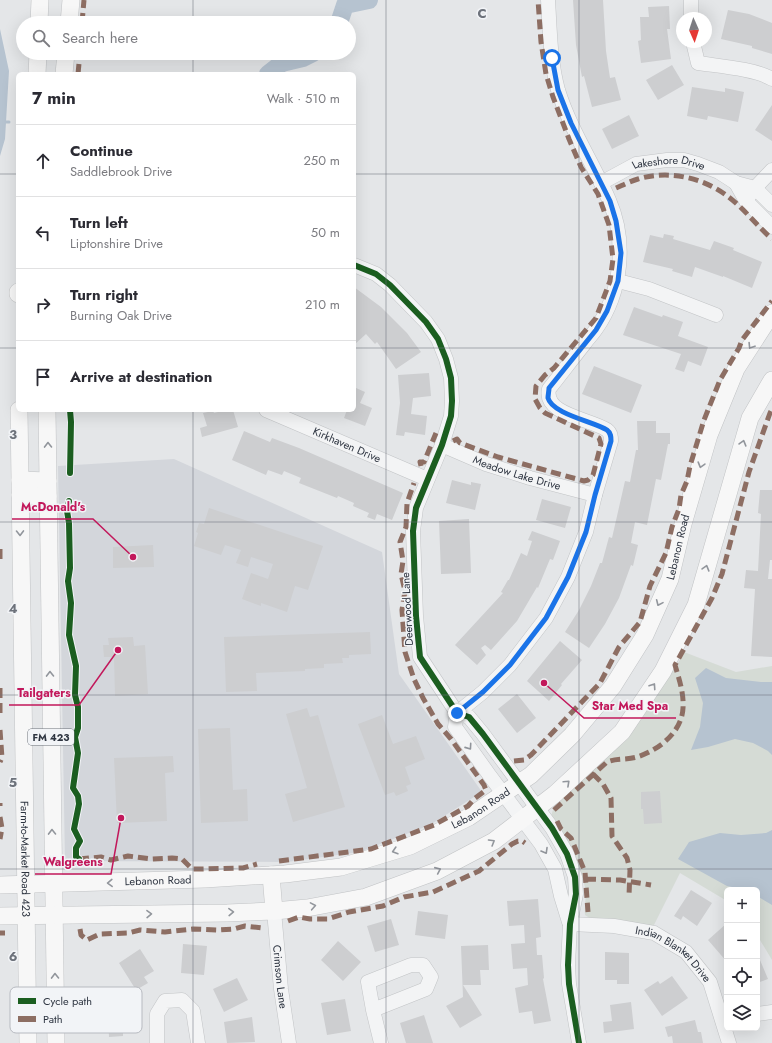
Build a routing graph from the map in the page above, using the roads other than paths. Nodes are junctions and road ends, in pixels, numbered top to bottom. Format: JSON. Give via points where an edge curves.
{"nodes":[{"id":1,"x":40,"y":0,"type":"edge"},
{"id":2,"x":71,"y":0,"type":"edge"},
{"id":3,"x":548,"y":0,"type":"edge"},
{"id":4,"x":691,"y":0,"type":"edge"},
{"id":5,"x":691,"y":12,"type":"edge"},
{"id":6,"x":39,"y":16,"type":"edge"},
{"id":7,"x":70,"y":16,"type":"edge"},
{"id":8,"x":694,"y":48,"type":"edge"},
{"id":9,"x":38,"y":60,"type":"edge"},
{"id":10,"x":65,"y":60,"type":"edge"},
{"id":11,"x":37,"y":72,"type":"edge"},
{"id":12,"x":64,"y":72,"type":"edge"},
{"id":13,"x":772,"y":79,"type":"edge"},
{"id":14,"x":772,"y":170,"type":"edge"},
{"id":15,"x":601,"y":183,"type":"junction"},
{"id":16,"x":736,"y":183,"type":"junction"},
{"id":17,"x":755,"y":188,"type":"junction"},
{"id":18,"x":746,"y":201,"type":"junction"},
{"id":19,"x":772,"y":205,"type":"edge"},
{"id":20,"x":772,"y":227,"type":"edge"},
{"id":21,"x":356,"y":265,"type":"edge"},
{"id":22,"x":618,"y":281,"type":"junction"},
{"id":23,"x":772,"y":313,"type":"edge"},
{"id":24,"x":716,"y":315,"type":"dead end"},
{"id":25,"x":772,"y":380,"type":"edge"},
{"id":26,"x":19,"y":412,"type":"edge"},
{"id":27,"x":47,"y":412,"type":"edge"},
{"id":28,"x":271,"y":412,"type":"edge"},
{"id":29,"x":442,"y":445,"type":"junction"},
{"id":30,"x":427,"y":479,"type":"junction"},
{"id":31,"x":20,"y":488,"type":"junction"},
{"id":32,"x":48,"y":488,"type":"junction"},
{"id":33,"x":595,"y":495,"type":"junction"},
{"id":34,"x":457,"y":713,"type":"junction"},
{"id":35,"x":519,"y":783,"type":"junction"},
{"id":36,"x":503,"y":794,"type":"junction"},
{"id":37,"x":537,"y":808,"type":"junction"},
{"id":38,"x":522,"y":819,"type":"junction"},
{"id":39,"x":271,"y":874,"type":"junction"},
{"id":40,"x":0,"y":885,"type":"edge"},
{"id":41,"x":25,"y":885,"type":"junction"},
{"id":42,"x":53,"y":885,"type":"junction"},
{"id":43,"x":274,"y":911,"type":"junction"},
{"id":44,"x":0,"y":916,"type":"edge"},
{"id":45,"x":26,"y":916,"type":"junction"},
{"id":46,"x":54,"y":916,"type":"junction"},
{"id":47,"x":570,"y":924,"type":"junction"},
{"id":48,"x":27,"y":987,"type":"edge"},
{"id":49,"x":55,"y":987,"type":"edge"},
{"id":50,"x":373,"y":1010,"type":"dead end"},
{"id":51,"x":772,"y":1012,"type":"edge"},
{"id":52,"x":760,"y":1014,"type":"edge"},
{"id":53,"x":724,"y":1018,"type":"edge"},
{"id":54,"x":727,"y":1031,"type":"edge"},
{"id":55,"x":28,"y":1033,"type":"edge"},
{"id":56,"x":56,"y":1033,"type":"edge"},
{"id":57,"x":28,"y":1043,"type":"edge"},
{"id":58,"x":56,"y":1043,"type":"edge"},
{"id":59,"x":157,"y":1043,"type":"edge"},
{"id":60,"x":198,"y":1043,"type":"edge"},
{"id":61,"x":289,"y":1043,"type":"edge"},
{"id":62,"x":381,"y":1043,"type":"edge"},
{"id":63,"x":580,"y":1043,"type":"edge"},
{"id":64,"x":729,"y":1043,"type":"edge"}],
"edges":[{"from":1,"to":6,"type":"main road"},
{"from":2,"to":7,"type":"main road"},
{"from":3,"to":15,"type":"street","via":[[552,58],[558,90],[571,123]]},
{"from":4,"to":5,"type":"street"},
{"from":8,"to":13,"type":"street","via":[[698,63],[737,69]]},
{"from":9,"to":11,"type":"main road"},
{"from":10,"to":12,"type":"main road"},
{"from":14,"to":17,"type":"street"},
{"from":15,"to":16,"type":"street","name":"Lakeshore Drive","via":[[636,164],[684,160],[719,172]]},
{"from":15,"to":22,"type":"street","via":[[616,221],[621,253]]},
{"from":16,"to":17,"type":"street","name":"Lakeshore Drive"},
{"from":16,"to":18,"type":"street","name":"Lakeshore Drive"},
{"from":17,"to":18,"type":"street"},
{"from":17,"to":19,"type":"street"},
{"from":18,"to":20,"type":"street","name":"Lakeshore Drive"},
{"from":21,"to":29,"type":"street","name":"Deerwood Lane","via":[[376,274],[390,285],[426,322],[438,340],[451,378],[452,401],[451,416]]},
{"from":22,"to":24,"type":"street","via":[[649,289]]},
{"from":22,"to":33,"type":"street","via":[[607,311],[596,330],[549,388],[548,398],[552,404],[608,431],[611,436]]},
{"from":23,"to":35,"type":"main road","name":"Lebanon Road","one_way":true,"via":[[736,369],[709,435],[670,579],[645,635],[613,686],[572,735],[531,775]]},
{"from":37,"to":25,"type":"main road","one_way":true,"via":[[622,732],[663,671],[696,605],[750,418]]},
{"from":26,"to":31,"type":"main road","name":"Farm-to-Market Road 423","number":"FM 423"},
{"from":32,"to":27,"type":"main road","number":"FM 423","one_way":true},
{"from":28,"to":30,"type":"street","name":"Kirkhaven Drive"},
{"from":29,"to":30,"type":"street","name":"Deerwood Lane"},
{"from":29,"to":33,"type":"street","name":"Meadow Lake Drive","via":[[486,464]]},
{"from":30,"to":34,"type":"street","name":"Deerwood Lane","via":[[416,508],[413,531],[420,657]]},
{"from":31,"to":32,"type":"main road"},
{"from":31,"to":41,"type":"main road","name":"Farm-to-Market Road 423","number":"FM 423","one_way":true},
{"from":42,"to":32,"type":"main road","number":"FM 423","one_way":true},
{"from":33,"to":34,"type":"street","via":[[586,532],[568,577],[546,618],[510,665]]},
{"from":34,"to":35,"type":"street","name":"Deerwood Lane","via":[[469,717]]},
{"from":34,"to":36,"type":"street","name":"Deerwood Lane","one_way":true,"via":[[455,727]]},
{"from":35,"to":36,"type":"main road","name":"Lebanon Road"},
{"from":35,"to":37,"type":"street","name":"Deerwood Lane"},
{"from":36,"to":38,"type":"street","name":"Deerwood Lane"},
{"from":36,"to":39,"type":"main road","name":"Lebanon Road","one_way":true,"via":[[469,817],[410,846],[341,867]]},
{"from":37,"to":38,"type":"main road"},
{"from":37,"to":47,"type":"street","name":"Deerwood Lane","via":[[567,854],[575,877],[576,894]]},
{"from":43,"to":38,"type":"main road","one_way":true,"via":[[307,908],[366,896],[437,871],[494,841]]},
{"from":38,"to":47,"type":"street","name":"Deerwood Lane","one_way":true,"via":[[541,844],[555,869]]},
{"from":39,"to":42,"type":"main road","name":"Lebanon Road","one_way":true,"via":[[205,880]]},
{"from":39,"to":43,"type":"main road"},
{"from":40,"to":41,"type":"main road","name":"Lebanon Road"},
{"from":41,"to":42,"type":"main road","name":"Lebanon Road"},
{"from":41,"to":45,"type":"main road","name":"Farm-to-Market Road 423","number":"FM 423"},
{"from":42,"to":46,"type":"main road","number":"FM 423"},
{"from":46,"to":43,"type":"main road","one_way":true},
{"from":43,"to":61,"type":"street","name":"Crimson Lane"},
{"from":44,"to":45,"type":"main road"},
{"from":45,"to":46,"type":"main road"},
{"from":45,"to":48,"type":"main road","name":"Farm-to-Market Road 423","number":"FM 423"},
{"from":49,"to":46,"type":"main road","number":"FM 423","one_way":true},
{"from":47,"to":53,"type":"street","name":"Indian Blanket Drive","via":[[614,926],[654,932],[686,952],[710,982]]},
{"from":47,"to":63,"type":"street","name":"Deerwood Lane","via":[[569,984]]},
{"from":50,"to":62,"type":"street"},
{"from":51,"to":52,"type":"street"},
{"from":54,"to":64,"type":"street","name":"Indian Blanket Drive"},
{"from":55,"to":57,"type":"main road","name":"Farm-to-Market Road 423","number":"FM 423"},
{"from":58,"to":56,"type":"main road","number":"FM 423","one_way":true},
{"from":59,"to":60,"type":"street","via":[[157,1014],[165,1001],[182,1000],[194,1011]]}]}
